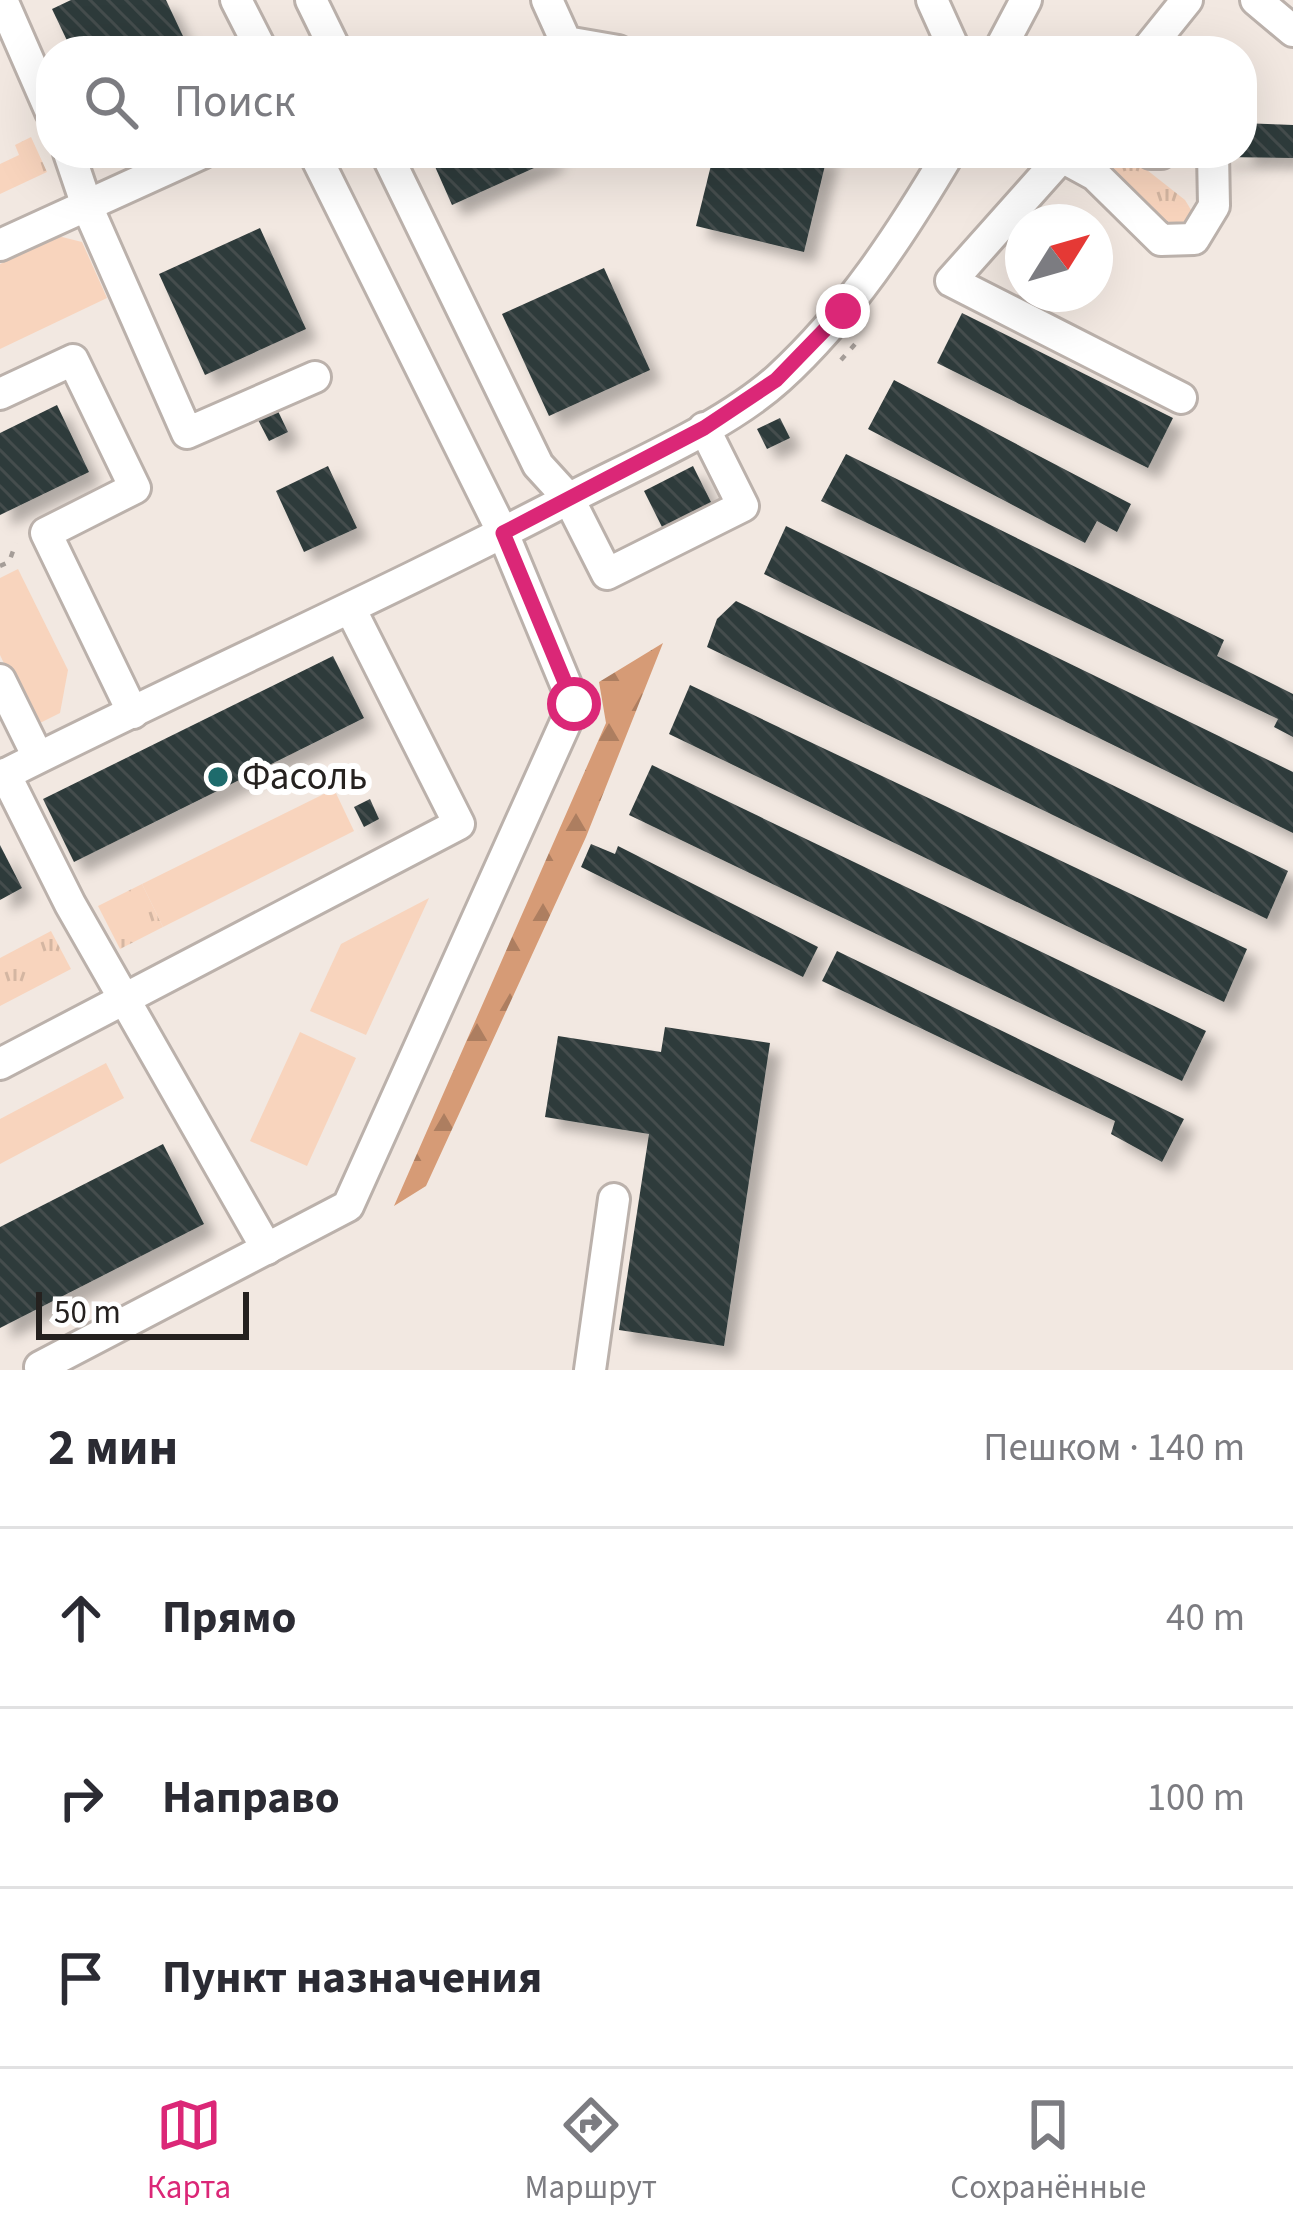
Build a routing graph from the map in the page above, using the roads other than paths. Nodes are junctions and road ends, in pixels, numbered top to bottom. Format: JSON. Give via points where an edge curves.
{"nodes":[{"id":1,"x":2,"y":0,"type":"edge"},
{"id":2,"x":236,"y":0,"type":"edge"},
{"id":3,"x":311,"y":0,"type":"edge"},
{"id":4,"x":547,"y":0,"type":"edge"},
{"id":5,"x":932,"y":0,"type":"edge"},
{"id":6,"x":1026,"y":0,"type":"edge"},
{"id":7,"x":1187,"y":0,"type":"edge"},
{"id":8,"x":1256,"y":0,"type":"edge"},
{"id":9,"x":1293,"y":31,"type":"edge"},
{"id":10,"x":254,"y":36,"type":"edge"},
{"id":11,"x":329,"y":36,"type":"edge"},
{"id":12,"x":563,"y":36,"type":"edge"},
{"id":13,"x":948,"y":36,"type":"edge"},
{"id":14,"x":1007,"y":36,"type":"edge"},
{"id":15,"x":1159,"y":36,"type":"edge"},
{"id":16,"x":36,"y":78,"type":"edge"},
{"id":17,"x":74,"y":168,"type":"edge"},
{"id":18,"x":169,"y":168,"type":"edge"},
{"id":19,"x":321,"y":168,"type":"edge"},
{"id":20,"x":393,"y":168,"type":"edge"},
{"id":21,"x":940,"y":168,"type":"edge"},
{"id":22,"x":1051,"y":168,"type":"edge"},
{"id":23,"x":1084,"y":168,"type":"edge"},
{"id":24,"x":1213,"y":168,"type":"edge"},
{"id":25,"x":87,"y":206,"type":"junction"},
{"id":26,"x":0,"y":245,"type":"edge"},
{"id":27,"x":315,"y":377,"type":"dead end"},
{"id":28,"x":0,"y":394,"type":"edge"},
{"id":29,"x":1180,"y":398,"type":"dead end"},
{"id":30,"x":704,"y":428,"type":"junction"},
{"id":31,"x":569,"y":499,"type":"junction"},
{"id":32,"x":503,"y":533,"type":"junction"},
{"id":33,"x":351,"y":610,"type":"junction"},
{"id":34,"x":0,"y":680,"type":"edge"},
{"id":35,"x":134,"y":713,"type":"junction"},
{"id":36,"x":38,"y":757,"type":"junction"},
{"id":37,"x":3,"y":776,"type":"edge"},
{"id":38,"x":124,"y":1000,"type":"junction"},
{"id":39,"x":0,"y":1064,"type":"edge"},
{"id":40,"x":614,"y":1199,"type":"dead end"},
{"id":41,"x":267,"y":1249,"type":"junction"},
{"id":42,"x":40,"y":1367,"type":"dead end"},
{"id":43,"x":590,"y":1370,"type":"edge"}],
"edges":[{"from":1,"to":16,"type":"street"},
{"from":2,"to":10,"type":"street"},
{"from":3,"to":11,"type":"street"},
{"from":4,"to":12,"type":"street"},
{"from":5,"to":13,"type":"street"},
{"from":6,"to":14,"type":"street"},
{"from":7,"to":15,"type":"street"},
{"from":8,"to":9,"type":"street"},
{"from":17,"to":25,"type":"street"},
{"from":18,"to":25,"type":"street"},
{"from":19,"to":32,"type":"street"},
{"from":20,"to":31,"type":"street","via":[[538,465]]},
{"from":21,"to":30,"type":"street","via":[[843,311],[776,380]]},
{"from":22,"to":29,"type":"street","via":[[951,281]]},
{"from":23,"to":24,"type":"street","via":[[1161,240],[1194,239],[1214,206]]},
{"from":25,"to":26,"type":"street"},
{"from":25,"to":27,"type":"street","via":[[187,434]]},
{"from":28,"to":35,"type":"street","via":[[73,360],[135,488],[46,533]]},
{"from":30,"to":31,"type":"street"},
{"from":30,"to":31,"type":"street","via":[[743,506],[607,574]]},
{"from":31,"to":32,"type":"street"},
{"from":32,"to":33,"type":"street"},
{"from":32,"to":41,"type":"street","via":[[574,704],[348,1206]]},
{"from":33,"to":35,"type":"street"},
{"from":33,"to":38,"type":"street","via":[[459,824]]},
{"from":34,"to":36,"type":"street"},
{"from":35,"to":36,"type":"street"},
{"from":36,"to":37,"type":"street"},
{"from":37,"to":38,"type":"street"},
{"from":38,"to":39,"type":"street"},
{"from":38,"to":41,"type":"street"},
{"from":40,"to":43,"type":"street"},
{"from":41,"to":42,"type":"street"}]}
